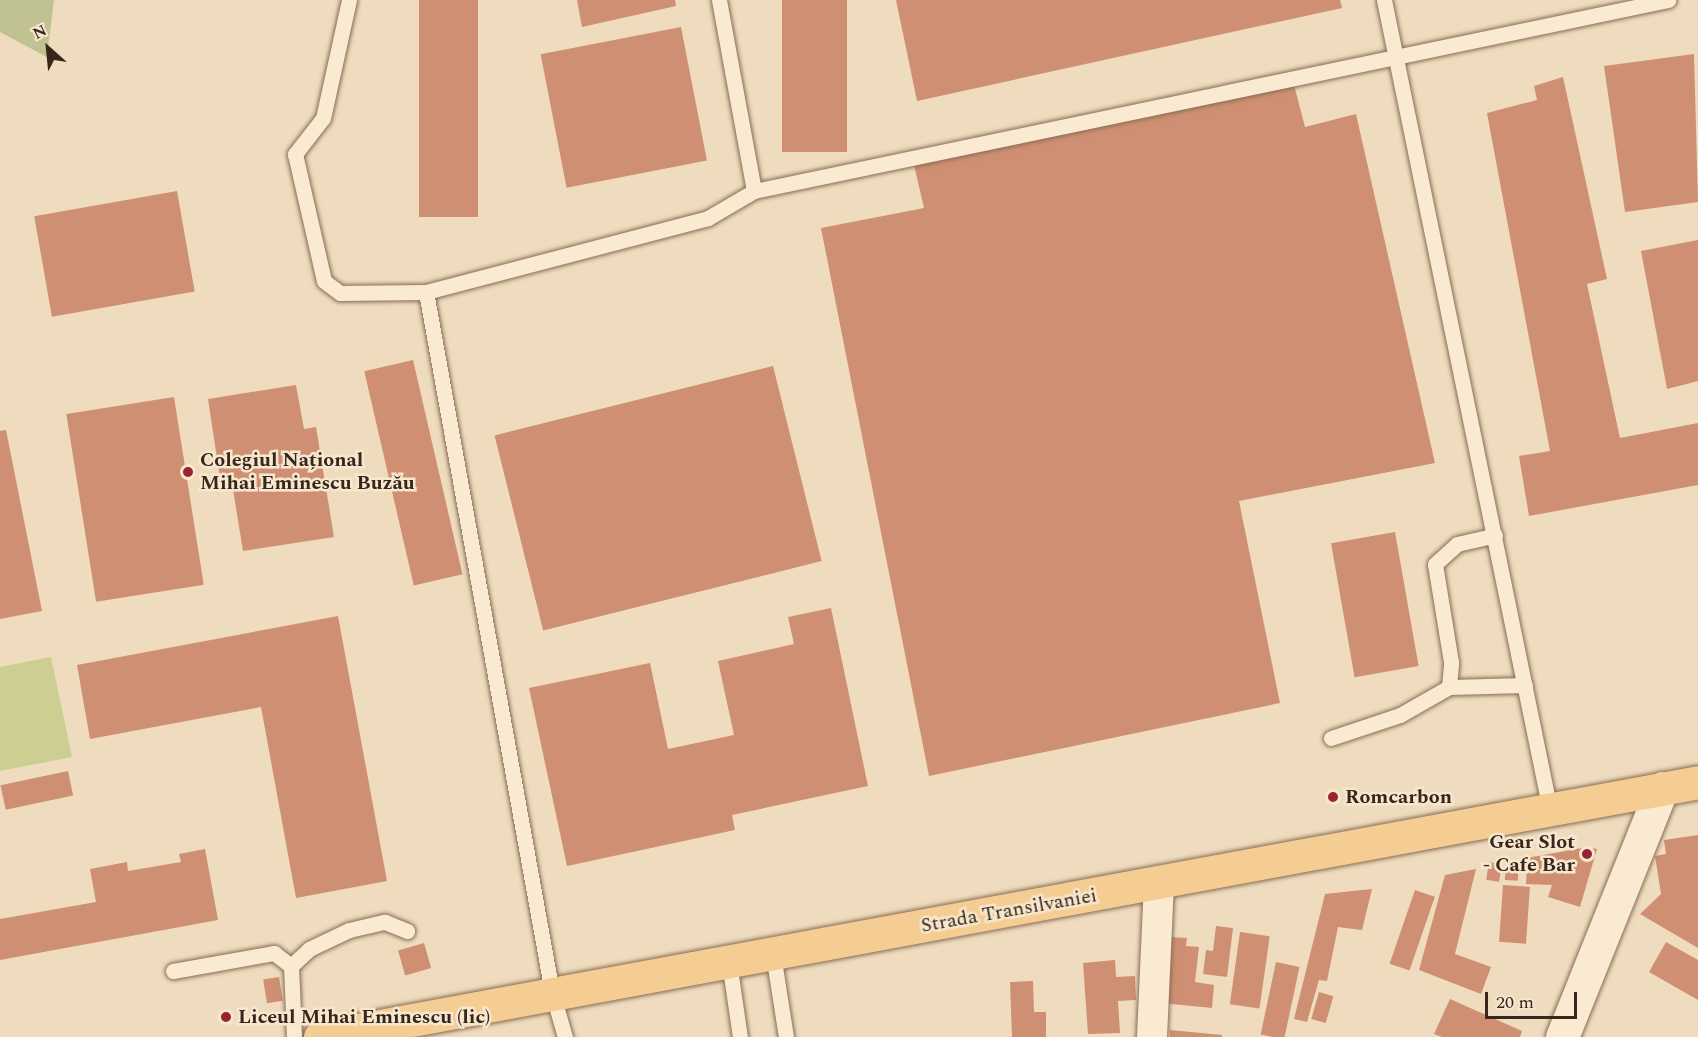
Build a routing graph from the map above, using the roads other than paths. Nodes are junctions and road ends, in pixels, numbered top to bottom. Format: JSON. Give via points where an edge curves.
{"nodes":[{"id":1,"x":349,"y":0,"type":"edge"},
{"id":2,"x":719,"y":0,"type":"edge"},
{"id":3,"x":1383,"y":0,"type":"edge"},
{"id":4,"x":1668,"y":0,"type":"edge"},
{"id":5,"x":1395,"y":55,"type":"junction"},
{"id":6,"x":754,"y":191,"type":"junction"},
{"id":7,"x":426,"y":292,"type":"junction"},
{"id":8,"x":1495,"y":535,"type":"junction"},
{"id":9,"x":1525,"y":685,"type":"junction"},
{"id":10,"x":1449,"y":687,"type":"junction"},
{"id":11,"x":1331,"y":738,"type":"dead end"},
{"id":12,"x":1698,"y":782,"type":"edge"},
{"id":13,"x":1662,"y":788,"type":"junction"},
{"id":14,"x":1550,"y":810,"type":"junction"},
{"id":15,"x":1159,"y":884,"type":"junction"},
{"id":16,"x":407,"y":931,"type":"dead end"},
{"id":17,"x":309,"y":949,"type":"junction"},
{"id":18,"x":274,"y":953,"type":"junction"},
{"id":19,"x":773,"y":954,"type":"junction"},
{"id":20,"x":729,"y":962,"type":"junction"},
{"id":21,"x":291,"y":966,"type":"junction"},
{"id":22,"x":174,"y":971,"type":"dead end"},
{"id":23,"x":552,"y":992,"type":"junction"},
{"id":24,"x":294,"y":1037,"type":"edge"},
{"id":25,"x":320,"y":1037,"type":"edge"},
{"id":26,"x":565,"y":1037,"type":"edge"},
{"id":27,"x":740,"y":1037,"type":"edge"},
{"id":28,"x":786,"y":1037,"type":"edge"},
{"id":29,"x":1152,"y":1037,"type":"edge"},
{"id":30,"x":1562,"y":1037,"type":"edge"}],
"edges":[{"from":1,"to":7,"type":"lane","via":[[323,118],[295,154],[324,281],[340,293]]},
{"from":2,"to":6,"type":"lane"},
{"from":3,"to":5,"type":"lane"},
{"from":4,"to":5,"type":"lane"},
{"from":5,"to":6,"type":"lane"},
{"from":5,"to":8,"type":"lane"},
{"from":6,"to":7,"type":"lane","via":[[708,218]]},
{"from":7,"to":23,"type":"lane"},
{"from":8,"to":9,"type":"lane"},
{"from":8,"to":10,"type":"lane","via":[[1457,544],[1435,564],[1451,662]]},
{"from":9,"to":10,"type":"lane"},
{"from":9,"to":14,"type":"lane"},
{"from":10,"to":11,"type":"lane","via":[[1400,715]]},
{"from":12,"to":13,"type":"main road","name":"Strada Transilvaniei"},
{"from":13,"to":14,"type":"main road","name":"Strada Transilvaniei"},
{"from":13,"to":30,"type":"street"},
{"from":14,"to":15,"type":"main road","name":"Strada Transilvaniei"},
{"from":15,"to":19,"type":"main road","name":"Strada Transilvaniei"},
{"from":15,"to":29,"type":"street"},
{"from":16,"to":17,"type":"lane","via":[[385,922],[349,930]]},
{"from":17,"to":18,"type":"lane"},
{"from":17,"to":21,"type":"lane"},
{"from":18,"to":21,"type":"lane"},
{"from":18,"to":22,"type":"lane"},
{"from":19,"to":20,"type":"main road","name":"Strada Transilvaniei"},
{"from":19,"to":28,"type":"lane"},
{"from":20,"to":23,"type":"main road","name":"Strada Transilvaniei"},
{"from":20,"to":27,"type":"lane"},
{"from":21,"to":24,"type":"lane"},
{"from":23,"to":25,"type":"main road","name":"Strada Transilvaniei"},
{"from":23,"to":26,"type":"lane"}]}
